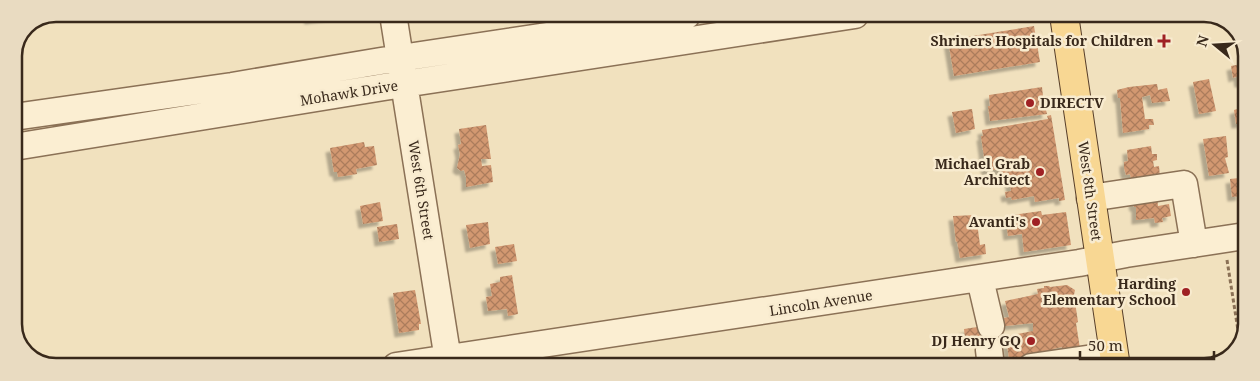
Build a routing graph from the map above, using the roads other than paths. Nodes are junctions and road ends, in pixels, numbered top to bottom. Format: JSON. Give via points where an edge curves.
{"nodes":[{"id":1,"x":394,"y":22,"type":"edge"},
{"id":2,"x":722,"y":22,"type":"edge"},
{"id":3,"x":1065,"y":22,"type":"edge"},
{"id":4,"x":684,"y":24,"type":"edge"},
{"id":5,"x":400,"y":58,"type":"junction"},
{"id":6,"x":404,"y":85,"type":"junction"},
{"id":7,"x":22,"y":116,"type":"edge"},
{"id":8,"x":22,"y":146,"type":"edge"},
{"id":9,"x":1090,"y":198,"type":"junction"},
{"id":10,"x":1238,"y":237,"type":"edge"},
{"id":11,"x":1194,"y":244,"type":"junction"},
{"id":12,"x":1099,"y":259,"type":"junction"},
{"id":13,"x":980,"y":278,"type":"junction"},
{"id":14,"x":991,"y":348,"type":"edge"},
{"id":15,"x":447,"y":358,"type":"edge"},
{"id":16,"x":467,"y":358,"type":"edge"},
{"id":17,"x":1115,"y":358,"type":"edge"}],
"edges":[{"from":1,"to":5,"type":"street","name":"West 6th Street"},
{"from":2,"to":4,"type":"street","name":"Mohawk Drive"},
{"from":3,"to":9,"type":"main road","name":"West 8th Street"},
{"from":4,"to":5,"type":"street","name":"Mohawk Drive"},
{"from":4,"to":6,"type":"street","name":"Mohawk Drive"},
{"from":5,"to":6,"type":"street","name":"West 6th Street"},
{"from":5,"to":7,"type":"street","name":"Mohawk Drive"},
{"from":6,"to":8,"type":"street","name":"Mohawk Drive"},
{"from":6,"to":15,"type":"street","name":"West 6th Street"},
{"from":9,"to":11,"type":"street","via":[[1184,184]]},
{"from":9,"to":12,"type":"main road","name":"West 8th Street"},
{"from":10,"to":11,"type":"street","name":"Lincoln Avenue"},
{"from":11,"to":12,"type":"street","name":"Lincoln Avenue"},
{"from":12,"to":13,"type":"street","name":"Lincoln Avenue"},
{"from":12,"to":17,"type":"main road","name":"West 8th Street"},
{"from":13,"to":14,"type":"street"},
{"from":13,"to":16,"type":"street","name":"Lincoln Avenue"}]}
